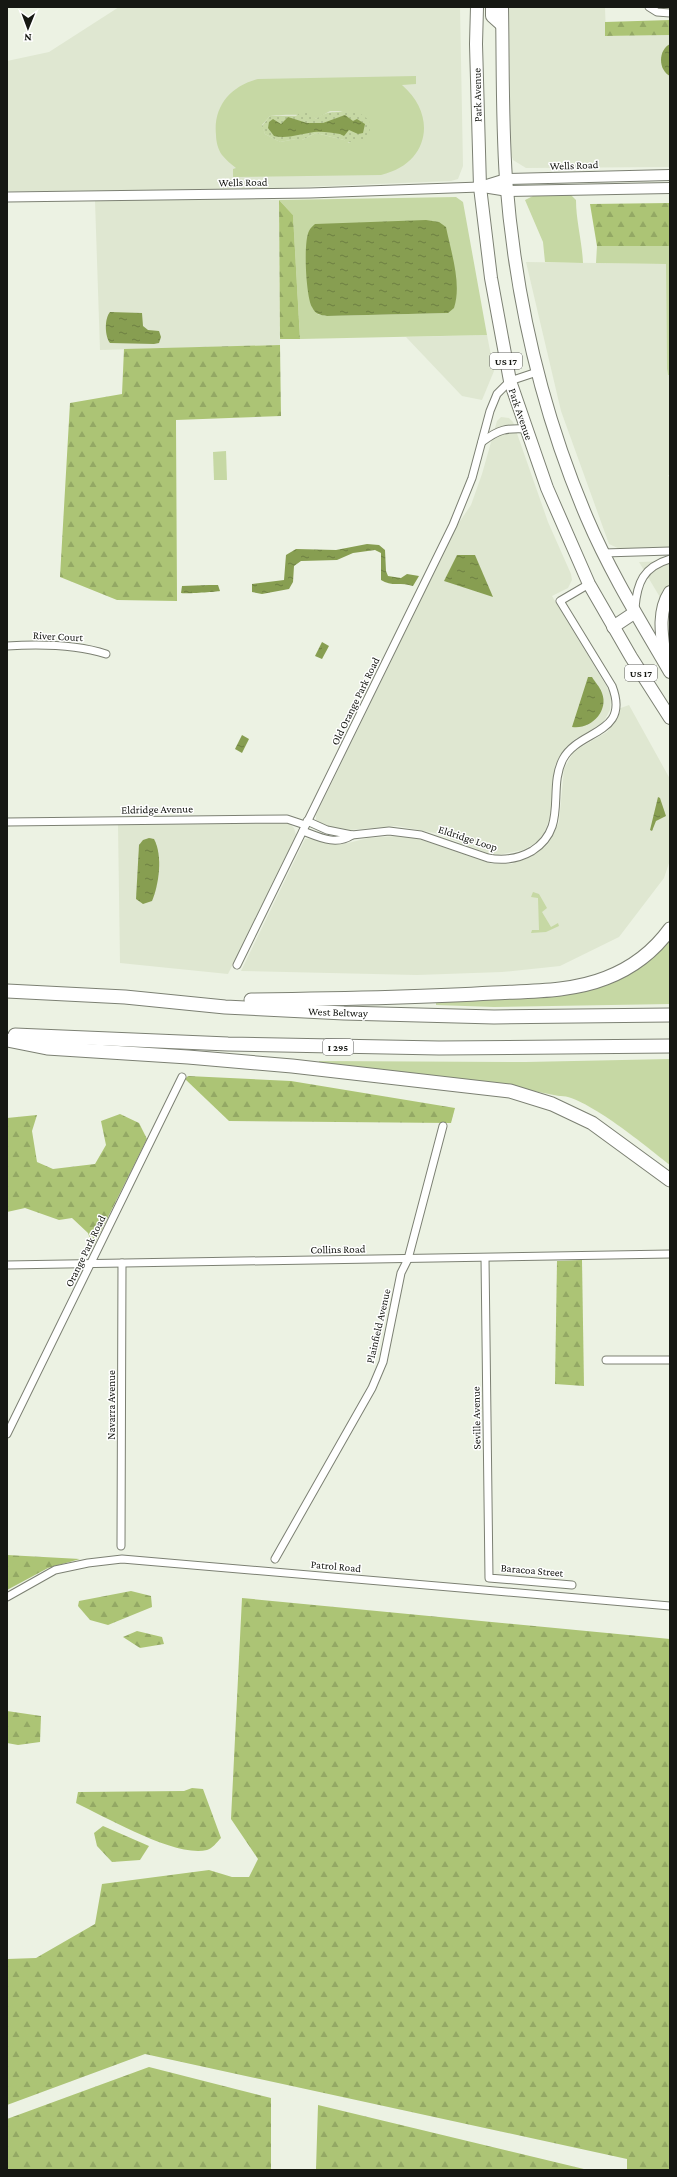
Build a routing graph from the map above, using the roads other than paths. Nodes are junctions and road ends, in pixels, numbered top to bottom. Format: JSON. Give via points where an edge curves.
{"nodes":[{"id":1,"x":477,"y":7,"type":"edge"},
{"id":2,"x":492,"y":7,"type":"edge"},
{"id":3,"x":502,"y":7,"type":"edge"},
{"id":4,"x":650,"y":8,"type":"edge"},
{"id":5,"x":670,"y":13,"type":"edge"},
{"id":6,"x":502,"y":25,"type":"junction"},
{"id":7,"x":670,"y":175,"type":"edge"},
{"id":8,"x":507,"y":185,"type":"junction"},
{"id":9,"x":480,"y":187,"type":"junction"},
{"id":10,"x":670,"y":188,"type":"edge"},
{"id":11,"x":7,"y":197,"type":"edge"},
{"id":12,"x":537,"y":372,"type":"junction"},
{"id":13,"x":510,"y":381,"type":"junction"},
{"id":14,"x":527,"y":429,"type":"junction"},
{"id":15,"x":482,"y":442,"type":"junction"},
{"id":16,"x":670,"y":551,"type":"edge"},
{"id":17,"x":604,"y":553,"type":"junction"},
{"id":18,"x":670,"y":560,"type":"edge"},
{"id":19,"x":589,"y":584,"type":"junction"},
{"id":20,"x":670,"y":592,"type":"edge"},
{"id":21,"x":634,"y":613,"type":"junction"},
{"id":22,"x":613,"y":627,"type":"junction"},
{"id":23,"x":7,"y":646,"type":"edge"},
{"id":24,"x":106,"y":654,"type":"dead end"},
{"id":25,"x":668,"y":668,"type":"edge"},
{"id":26,"x":670,"y":718,"type":"edge"},
{"id":27,"x":7,"y":822,"type":"edge"},
{"id":28,"x":305,"y":826,"type":"junction"},
{"id":29,"x":352,"y":835,"type":"junction"},
{"id":30,"x":670,"y":929,"type":"edge"},
{"id":31,"x":237,"y":965,"type":"dead end"},
{"id":32,"x":7,"y":991,"type":"edge"},
{"id":33,"x":177,"y":1002,"type":"junction"},
{"id":34,"x":670,"y":1014,"type":"edge"},
{"id":35,"x":7,"y":1035,"type":"edge"},
{"id":36,"x":7,"y":1040,"type":"edge"},
{"id":37,"x":670,"y":1046,"type":"edge"},
{"id":38,"x":182,"y":1077,"type":"dead end"},
{"id":39,"x":443,"y":1126,"type":"dead end"},
{"id":40,"x":670,"y":1180,"type":"edge"},
{"id":41,"x":670,"y":1254,"type":"edge"},
{"id":42,"x":485,"y":1258,"type":"junction"},
{"id":43,"x":408,"y":1259,"type":"junction"},
{"id":44,"x":91,"y":1263,"type":"junction"},
{"id":45,"x":122,"y":1263,"type":"junction"},
{"id":46,"x":7,"y":1265,"type":"edge"},
{"id":47,"x":606,"y":1360,"type":"dead end"},
{"id":48,"x":670,"y":1360,"type":"edge"},
{"id":49,"x":7,"y":1434,"type":"edge"},
{"id":50,"x":121,"y":1546,"type":"dead end"},
{"id":51,"x":275,"y":1559,"type":"dead end"},
{"id":52,"x":490,"y":1578,"type":"joint"},
{"id":53,"x":572,"y":1585,"type":"dead end"},
{"id":54,"x":7,"y":1597,"type":"edge"},
{"id":55,"x":670,"y":1606,"type":"edge"}],
"edges":[{"from":1,"to":9,"type":"highway","name":"Park Avenue","number":"US 17"},
{"from":2,"to":6,"type":"highway","via":[[492,16]]},
{"from":3,"to":6,"type":"highway","number":"US 17"},
{"from":4,"to":5,"type":"street","via":[[657,12]]},
{"from":6,"to":8,"type":"highway","number":"US 17"},
{"from":7,"to":8,"type":"main road","name":"Wells Road"},
{"from":8,"to":9,"type":"main road","name":"Wells Road"},
{"from":8,"to":10,"type":"main road","name":"Wells Road"},
{"from":8,"to":12,"type":"highway","number":"US 17","via":[[525,319]]},
{"from":9,"to":11,"type":"street","name":"Wells Road","via":[[302,193]]},
{"from":9,"to":13,"type":"highway","name":"Park Avenue","number":"US 17","via":[[490,278]]},
{"from":12,"to":13,"type":"street","name":"Old Orange Park Road"},
{"from":12,"to":17,"type":"highway","number":"US 17","via":[[573,484]]},
{"from":13,"to":14,"type":"highway","name":"Park Avenue","number":"US 17"},
{"from":13,"to":15,"type":"street","name":"Old Orange Park Road","via":[[497,394]]},
{"from":14,"to":15,"type":"street","via":[[503,429]]},
{"from":14,"to":19,"type":"highway","name":"Park Avenue","number":"US 17","via":[[562,527]]},
{"from":15,"to":28,"type":"street","name":"Old Orange Park Road","via":[[472,478],[453,525]]},
{"from":16,"to":17,"type":"street"},
{"from":17,"to":21,"type":"highway","number":"US 17"},
{"from":18,"to":21,"type":"street","via":[[649,570],[641,579],[636,589]]},
{"from":19,"to":22,"type":"highway","name":"Park Avenue","number":"US 17"},
{"from":19,"to":29,"type":"street","name":"Eldridge Loop","via":[[560,601],[612,686],[616,700],[615,708],[604,728],[579,741],[563,759],[555,816],[548,835],[541,844],[519,857],[498,860],[409,832],[389,831]]},
{"from":20,"to":25,"type":"highway","via":[[662,612],[661,628]]},
{"from":21,"to":22,"type":"highway"},
{"from":21,"to":25,"type":"highway","number":"US 17"},
{"from":22,"to":26,"type":"highway","name":"Park Avenue","number":"US 17"},
{"from":23,"to":24,"type":"street","name":"River Court","via":[[86,648]]},
{"from":27,"to":28,"type":"street","name":"Eldridge Avenue","via":[[287,819]]},
{"from":28,"to":29,"type":"street","name":"Eldridge Loop"},
{"from":28,"to":29,"type":"street","name":"Eldridge Loop","via":[[334,841],[347,839]]},
{"from":28,"to":31,"type":"street","name":"Old Orange Park Road"},
{"from":30,"to":33,"type":"highway","via":[[650,951],[629,967],[586,985],[428,997]]},
{"from":32,"to":33,"type":"highway","name":"West Beltway"},
{"from":33,"to":34,"type":"highway","name":"West Beltway","via":[[225,1007],[462,1016]]},
{"from":35,"to":37,"type":"highway","number":"I 295","via":[[228,1044],[424,1048]]},
{"from":36,"to":40,"type":"highway","via":[[48,1048],[292,1066],[510,1091],[552,1104],[592,1123]]},
{"from":38,"to":44,"type":"street","name":"Orange Park Road"},
{"from":39,"to":43,"type":"street","name":"Plainfield Avenue"},
{"from":41,"to":42,"type":"street","name":"Collins Road"},
{"from":42,"to":43,"type":"street","name":"Collins Road"},
{"from":42,"to":52,"type":"street","name":"Seville Avenue"},
{"from":43,"to":45,"type":"street","name":"Collins Road"},
{"from":43,"to":51,"type":"street","name":"Plainfield Avenue","via":[[401,1273],[383,1362],[372,1388]]},
{"from":44,"to":45,"type":"street","name":"Collins Road"},
{"from":44,"to":46,"type":"street","name":"Collins Road"},
{"from":44,"to":49,"type":"street","name":"Orange Park Road"},
{"from":45,"to":50,"type":"street","name":"Navarra Avenue"},
{"from":47,"to":48,"type":"street"},
{"from":52,"to":53,"type":"street","name":"Baracoa Street"},
{"from":54,"to":55,"type":"street","name":"Patrol Road","via":[[55,1570],[122,1559]]}]}
